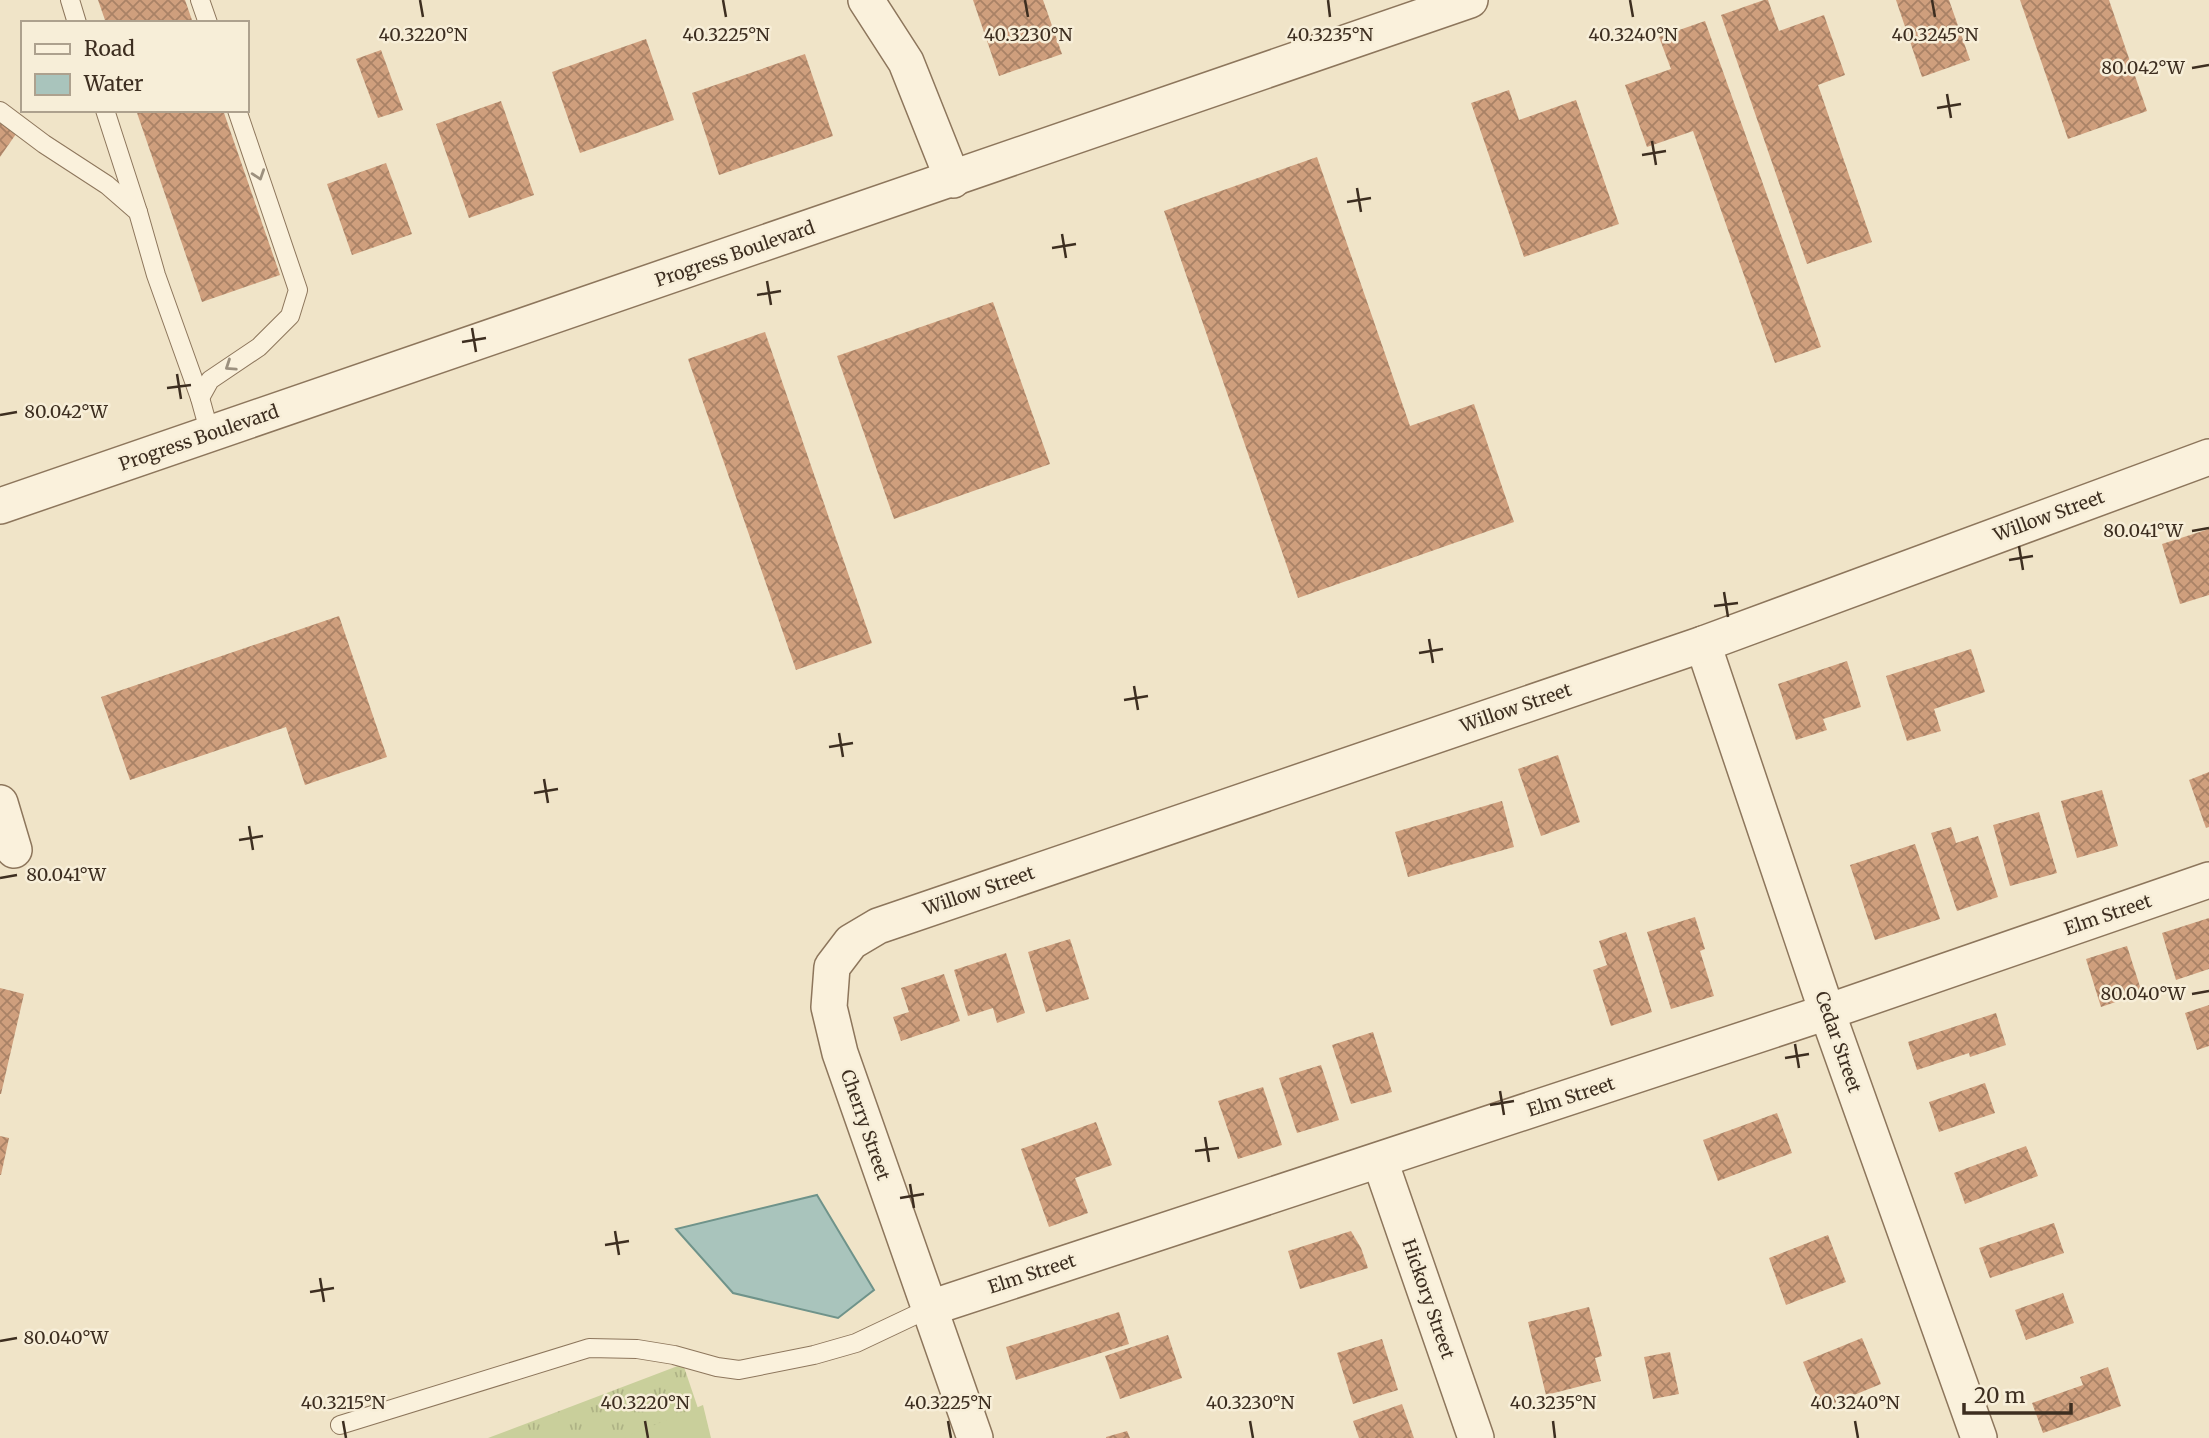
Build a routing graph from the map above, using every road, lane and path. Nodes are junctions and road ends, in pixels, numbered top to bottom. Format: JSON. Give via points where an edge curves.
{"nodes":[{"id":1,"x":70,"y":0,"type":"edge"},
{"id":2,"x":200,"y":0,"type":"edge"},
{"id":3,"x":866,"y":0,"type":"edge"},
{"id":4,"x":1470,"y":0,"type":"edge"},
{"id":5,"x":76,"y":21,"type":"edge"},
{"id":6,"x":207,"y":21,"type":"edge"},
{"id":7,"x":0,"y":111,"type":"edge"},
{"id":8,"x":106,"y":112,"type":"edge"},
{"id":9,"x":238,"y":112,"type":"edge"},
{"id":10,"x":953,"y":180,"type":"junction"},
{"id":11,"x":138,"y":212,"type":"junction"},
{"id":12,"x":200,"y":398,"type":"junction"},
{"id":13,"x":210,"y":434,"type":"junction"},
{"id":14,"x":2209,"y":457,"type":"edge"},
{"id":15,"x":0,"y":506,"type":"edge"},
{"id":16,"x":1703,"y":644,"type":"junction"},
{"id":17,"x":0,"y":803,"type":"edge"},
{"id":18,"x":7,"y":849,"type":"edge"},
{"id":19,"x":2209,"y":880,"type":"edge"},
{"id":20,"x":832,"y":967,"type":"joint"},
{"id":21,"x":1827,"y":1012,"type":"junction"},
{"id":22,"x":1380,"y":1161,"type":"junction"},
{"id":23,"x":930,"y":1308,"type":"junction"},
{"id":24,"x":340,"y":1425,"type":"dead end"},
{"id":25,"x":975,"y":1438,"type":"edge"},
{"id":26,"x":1476,"y":1438,"type":"edge"},
{"id":27,"x":1979,"y":1438,"type":"edge"}],
"edges":[{"from":1,"to":5,"type":"lane"},
{"from":2,"to":6,"type":"lane"},
{"from":3,"to":10,"type":"street","via":[[906,62]]},
{"from":4,"to":10,"type":"street","name":"Progress Boulevard"},
{"from":7,"to":11,"type":"lane","via":[[107,184]]},
{"from":8,"to":11,"type":"lane"},
{"from":9,"to":12,"type":"lane","one_way":true,"via":[[298,290],[290,316],[259,347],[210,380]]},
{"from":10,"to":13,"type":"street","name":"Progress Boulevard"},
{"from":11,"to":12,"type":"lane"},
{"from":12,"to":13,"type":"lane"},
{"from":13,"to":15,"type":"street","name":"Progress Boulevard"},
{"from":14,"to":16,"type":"street","name":"Willow Street"},
{"from":16,"to":20,"type":"street","name":"Willow Street","via":[[878,926],[851,942]]},
{"from":16,"to":21,"type":"street","name":"Cedar Street"},
{"from":17,"to":18,"type":"street"},
{"from":19,"to":21,"type":"street","name":"Elm Street"},
{"from":20,"to":23,"type":"street","name":"Cherry Street","via":[[829,1007],[840,1053]]},
{"from":21,"to":22,"type":"street","name":"Elm Street"},
{"from":21,"to":27,"type":"street","name":"Cedar Street"},
{"from":22,"to":23,"type":"street","name":"Elm Street"},
{"from":22,"to":26,"type":"street","name":"Hickory Street"},
{"from":23,"to":24,"type":"lane","via":[[856,1343],[739,1370],[637,1349],[589,1348]]},
{"from":23,"to":25,"type":"street","name":"Cherry Street"}]}
